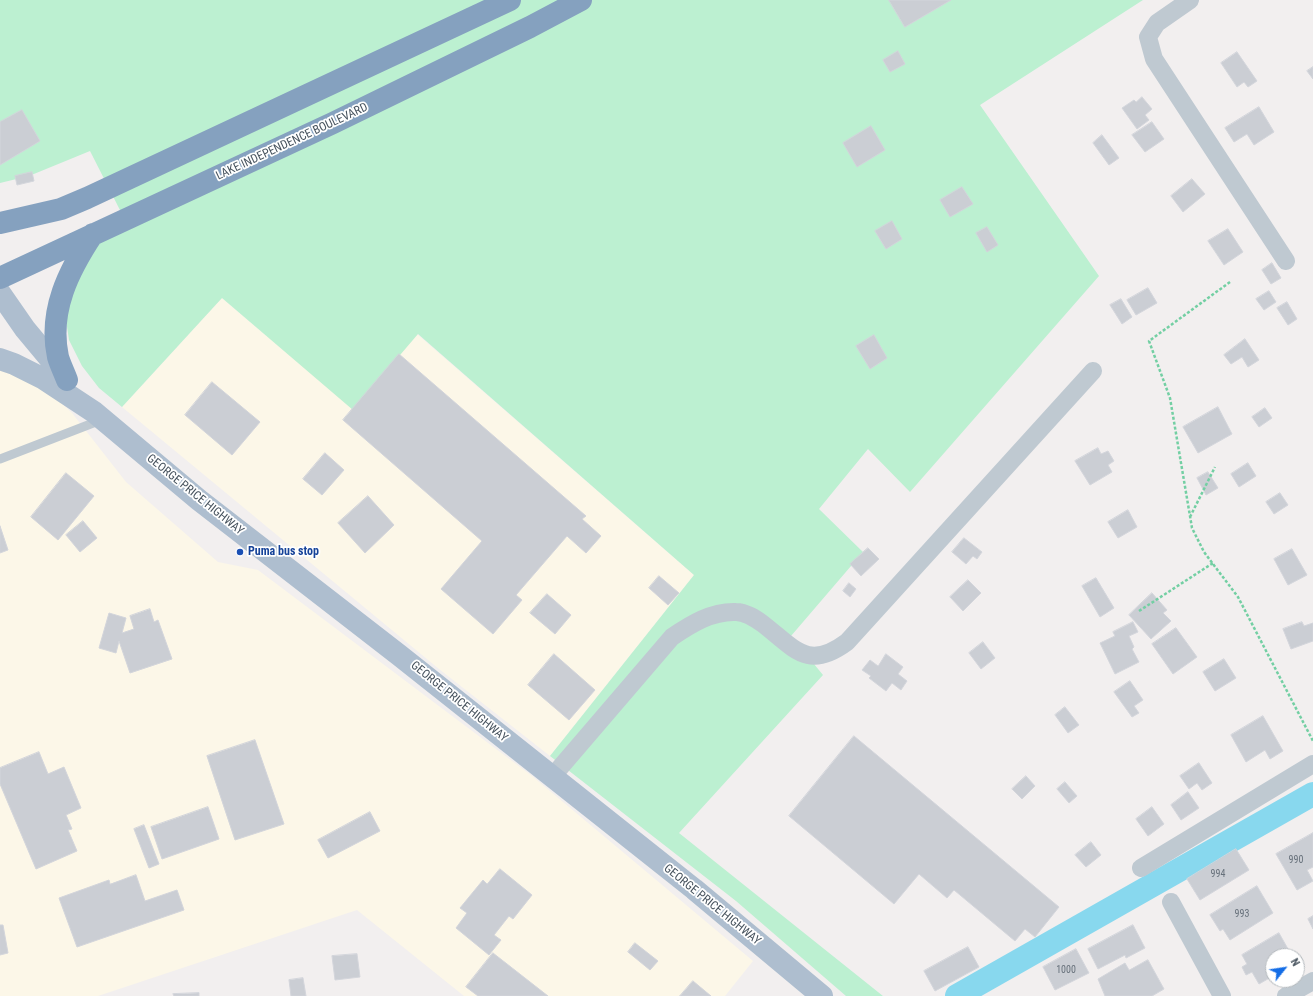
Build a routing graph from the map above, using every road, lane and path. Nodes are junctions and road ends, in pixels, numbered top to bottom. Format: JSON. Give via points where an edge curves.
{"nodes":[{"id":1,"x":510,"y":0,"type":"edge"},
{"id":2,"x":581,"y":0,"type":"edge"},
{"id":3,"x":1190,"y":0,"type":"edge"},
{"id":4,"x":0,"y":223,"type":"edge"},
{"id":5,"x":93,"y":234,"type":"junction"},
{"id":6,"x":1286,"y":261,"type":"dead end"},
{"id":7,"x":0,"y":278,"type":"edge"},
{"id":8,"x":1230,"y":282,"type":"dead end"},
{"id":9,"x":0,"y":292,"type":"edge"},
{"id":10,"x":0,"y":358,"type":"edge"},
{"id":11,"x":1094,"y":371,"type":"dead end"},
{"id":12,"x":67,"y":380,"type":"junction"},
{"id":13,"x":98,"y":416,"type":"junction"},
{"id":14,"x":0,"y":459,"type":"edge"},
{"id":15,"x":1216,"y":467,"type":"dead end"},
{"id":16,"x":1190,"y":517,"type":"junction"},
{"id":17,"x":1213,"y":563,"type":"junction"},
{"id":18,"x":1139,"y":611,"type":"dead end"},
{"id":19,"x":1313,"y":741,"type":"edge"},
{"id":20,"x":1313,"y":764,"type":"edge"},
{"id":21,"x":552,"y":777,"type":"junction"},
{"id":22,"x":1141,"y":868,"type":"dead end"},
{"id":23,"x":1171,"y":902,"type":"dead end"},
{"id":24,"x":1313,"y":981,"type":"edge"},
{"id":25,"x":822,"y":996,"type":"edge"},
{"id":26,"x":1222,"y":996,"type":"edge"},
{"id":27,"x":1286,"y":996,"type":"edge"}],
"edges":[{"from":1,"to":4,"type":"highway","via":[[86,198],[48,212]]},
{"from":2,"to":5,"type":"highway","name":"LAKE INDEPENDENCE BOULEVARD","via":[[333,123]]},
{"from":3,"to":6,"type":"street","via":[[1157,23],[1148,37],[1154,59]]},
{"from":5,"to":7,"type":"highway","name":"LAKE INDEPENDENCE BOULEVARD"},
{"from":5,"to":12,"type":"highway","via":[[74,263],[59,304],[56,327],[58,358]]},
{"from":8,"to":16,"type":"path","via":[[1149,341],[1170,398]]},
{"from":9,"to":12,"type":"main road","name":"GEORGE PRICE HIGHWAY","via":[[25,329]]},
{"from":10,"to":13,"type":"main road","name":"GEORGE PRICE HIGHWAY","via":[[44,379]]},
{"from":11,"to":21,"type":"street","via":[[847,642],[834,652],[820,656],[803,655],[755,618],[737,612],[715,614],[689,625],[672,637]]},
{"from":12,"to":13,"type":"main road","name":"GEORGE PRICE HIGHWAY"},
{"from":13,"to":14,"type":"lane"},
{"from":13,"to":21,"type":"main road","name":"GEORGE PRICE HIGHWAY","via":[[199,500]]},
{"from":15,"to":16,"type":"path"},
{"from":16,"to":17,"type":"path","via":[[1192,528],[1204,552]]},
{"from":17,"to":18,"type":"path"},
{"from":17,"to":19,"type":"path","via":[[1238,597]]},
{"from":20,"to":22,"type":"street"},
{"from":21,"to":25,"type":"main road","name":"GEORGE PRICE HIGHWAY","via":[[694,889]]},
{"from":23,"to":26,"type":"street"},
{"from":24,"to":27,"type":"street"}]}
